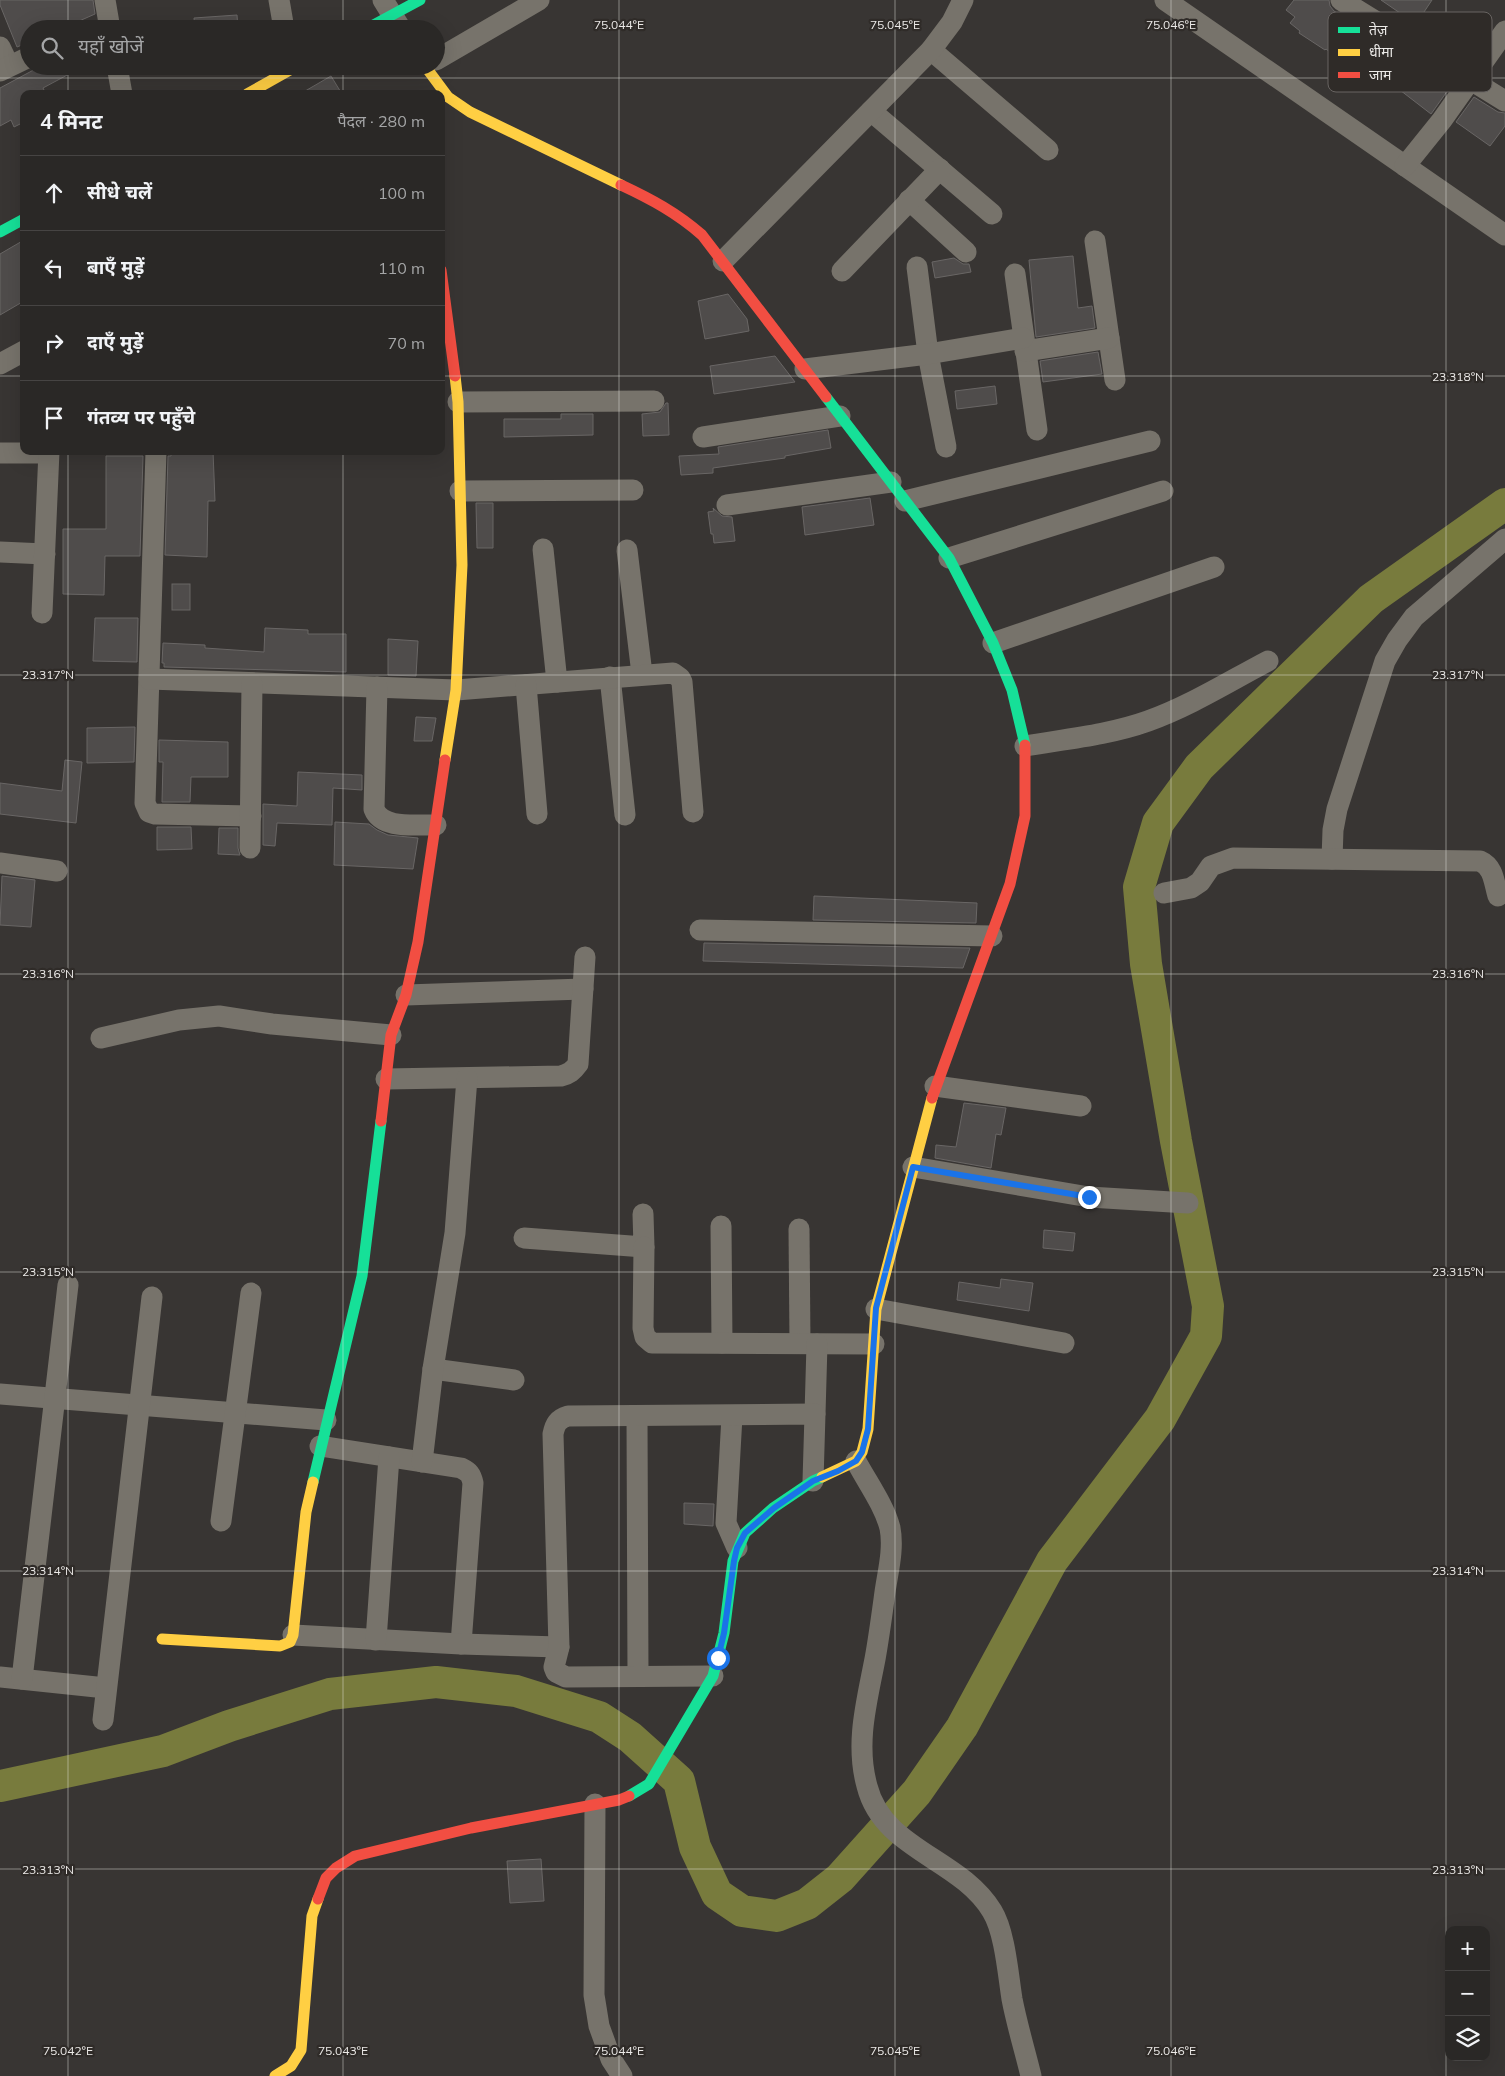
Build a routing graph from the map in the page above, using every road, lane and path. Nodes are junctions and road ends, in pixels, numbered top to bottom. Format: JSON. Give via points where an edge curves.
{"nodes":[{"id":1,"x":105,"y":0,"type":"edge"},
{"id":2,"x":278,"y":0,"type":"edge"},
{"id":3,"x":420,"y":0,"type":"edge"},
{"id":4,"x":539,"y":0,"type":"edge"},
{"id":5,"x":963,"y":0,"type":"edge"},
{"id":6,"x":1165,"y":0,"type":"edge"},
{"id":7,"x":1341,"y":0,"type":"edge"},
{"id":8,"x":1361,"y":12,"type":"edge"},
{"id":9,"x":392,"y":15,"type":"edge"},
{"id":10,"x":108,"y":20,"type":"edge"},
{"id":11,"x":282,"y":20,"type":"edge"},
{"id":12,"x":1505,"y":31,"type":"edge"},
{"id":13,"x":0,"y":48,"type":"edge"},
{"id":14,"x":1492,"y":49,"type":"edge"},
{"id":15,"x":931,"y":50,"type":"junction"},
{"id":16,"x":445,"y":55,"type":"edge"},
{"id":17,"x":20,"y":62,"type":"edge"},
{"id":18,"x":5,"y":69,"type":"edge"},
{"id":19,"x":119,"y":75,"type":"edge"},
{"id":20,"x":279,"y":75,"type":"edge"},
{"id":21,"x":429,"y":75,"type":"edge"},
{"id":22,"x":121,"y":90,"type":"edge"},
{"id":23,"x":254,"y":90,"type":"edge"},
{"id":24,"x":437,"y":90,"type":"edge"},
{"id":25,"x":1461,"y":92,"type":"edge"},
{"id":26,"x":1491,"y":92,"type":"edge"},
{"id":27,"x":1505,"y":101,"type":"edge"},
{"id":28,"x":445,"y":105,"type":"edge"},
{"id":29,"x":871,"y":111,"type":"junction"},
{"id":30,"x":1048,"y":150,"type":"dead end"},
{"id":31,"x":1405,"y":166,"type":"junction"},
{"id":32,"x":940,"y":169,"type":"junction"},
{"id":33,"x":909,"y":200,"type":"junction"},
{"id":34,"x":992,"y":214,"type":"dead end"},
{"id":35,"x":20,"y":221,"type":"edge"},
{"id":36,"x":0,"y":232,"type":"edge"},
{"id":37,"x":1505,"y":235,"type":"edge"},
{"id":38,"x":1095,"y":241,"type":"dead end"},
{"id":39,"x":966,"y":252,"type":"dead end"},
{"id":40,"x":723,"y":262,"type":"junction"},
{"id":41,"x":917,"y":267,"type":"dead end"},
{"id":42,"x":842,"y":271,"type":"dead end"},
{"id":43,"x":1015,"y":274,"type":"dead end"},
{"id":44,"x":445,"y":313,"type":"edge"},
{"id":45,"x":1109,"y":338,"type":"junction"},
{"id":46,"x":1024,"y":345,"type":"junction"},
{"id":47,"x":20,"y":352,"type":"edge"},
{"id":48,"x":928,"y":354,"type":"junction"},
{"id":49,"x":0,"y":364,"type":"edge"},
{"id":50,"x":805,"y":369,"type":"junction"},
{"id":51,"x":1114,"y":380,"type":"dead end"},
{"id":52,"x":452,"y":388,"type":"edge"},
{"id":53,"x":654,"y":401,"type":"dead end"},
{"id":54,"x":840,"y":416,"type":"junction"},
{"id":55,"x":1036,"y":430,"type":"dead end"},
{"id":56,"x":703,"y":437,"type":"dead end"},
{"id":57,"x":1150,"y":441,"type":"dead end"},
{"id":58,"x":946,"y":447,"type":"dead end"},
{"id":59,"x":0,"y":452,"type":"edge"},
{"id":60,"x":20,"y":452,"type":"edge"},
{"id":61,"x":49,"y":455,"type":"edge"},
{"id":62,"x":156,"y":455,"type":"edge"},
{"id":63,"x":891,"y":482,"type":"junction"},
{"id":64,"x":633,"y":490,"type":"dead end"},
{"id":65,"x":460,"y":491,"type":"junction"},
{"id":66,"x":1163,"y":491,"type":"dead end"},
{"id":67,"x":905,"y":501,"type":"junction"},
{"id":68,"x":727,"y":505,"type":"dead end"},
{"id":69,"x":1505,"y":539,"type":"edge"},
{"id":70,"x":544,"y":549,"type":"dead end"},
{"id":71,"x":627,"y":550,"type":"dead end"},
{"id":72,"x":0,"y":552,"type":"edge"},
{"id":73,"x":45,"y":554,"type":"junction"},
{"id":74,"x":948,"y":558,"type":"junction"},
{"id":75,"x":1214,"y":567,"type":"dead end"},
{"id":76,"x":42,"y":613,"type":"dead end"},
{"id":77,"x":994,"y":643,"type":"junction"},
{"id":78,"x":1268,"y":661,"type":"dead end"},
{"id":79,"x":642,"y":674,"type":"junction"},
{"id":80,"x":610,"y":677,"type":"junction"},
{"id":81,"x":149,"y":679,"type":"junction"},
{"id":82,"x":557,"y":682,"type":"junction"},
{"id":83,"x":252,"y":683,"type":"junction"},
{"id":84,"x":526,"y":684,"type":"junction"},
{"id":85,"x":378,"y":687,"type":"junction"},
{"id":86,"x":456,"y":690,"type":"junction"},
{"id":87,"x":1025,"y":746,"type":"junction"},
{"id":88,"x":693,"y":812,"type":"dead end"},
{"id":89,"x":537,"y":814,"type":"dead end"},
{"id":90,"x":625,"y":815,"type":"dead end"},
{"id":91,"x":251,"y":816,"type":"junction"},
{"id":92,"x":436,"y":824,"type":"junction"},
{"id":93,"x":250,"y":848,"type":"dead end"},
{"id":94,"x":1332,"y":859,"type":"junction"},
{"id":95,"x":0,"y":863,"type":"edge"},
{"id":96,"x":57,"y":871,"type":"dead end"},
{"id":97,"x":1164,"y":893,"type":"dead end"},
{"id":98,"x":1498,"y":896,"type":"dead end"},
{"id":99,"x":700,"y":930,"type":"dead end"},
{"id":100,"x":992,"y":936,"type":"junction"},
{"id":101,"x":585,"y":957,"type":"dead end"},
{"id":102,"x":583,"y":989,"type":"junction"},
{"id":103,"x":406,"y":995,"type":"junction"},
{"id":104,"x":391,"y":1035,"type":"junction"},
{"id":105,"x":101,"y":1038,"type":"dead end"},
{"id":106,"x":467,"y":1078,"type":"junction"},
{"id":107,"x":386,"y":1079,"type":"junction"},
{"id":108,"x":935,"y":1086,"type":"junction"},
{"id":109,"x":1082,"y":1106,"type":"dead end"},
{"id":110,"x":913,"y":1167,"type":"junction"},
{"id":111,"x":1188,"y":1203,"type":"dead end"},
{"id":112,"x":643,"y":1214,"type":"dead end"},
{"id":113,"x":720,"y":1226,"type":"dead end"},
{"id":114,"x":798,"y":1229,"type":"dead end"},
{"id":115,"x":524,"y":1238,"type":"dead end"},
{"id":116,"x":644,"y":1247,"type":"junction"},
{"id":117,"x":68,"y":1285,"type":"dead end"},
{"id":118,"x":251,"y":1293,"type":"dead end"},
{"id":119,"x":152,"y":1296,"type":"dead end"},
{"id":120,"x":876,"y":1308,"type":"junction"},
{"id":121,"x":722,"y":1343,"type":"junction"},
{"id":122,"x":1064,"y":1343,"type":"dead end"},
{"id":123,"x":809,"y":1344,"type":"junction"},
{"id":124,"x":874,"y":1344,"type":"junction"},
{"id":125,"x":433,"y":1369,"type":"junction"},
{"id":126,"x":514,"y":1380,"type":"dead end"},
{"id":127,"x":0,"y":1394,"type":"edge"},
{"id":128,"x":54,"y":1398,"type":"junction"},
{"id":129,"x":139,"y":1404,"type":"junction"},
{"id":130,"x":234,"y":1412,"type":"junction"},
{"id":131,"x":815,"y":1414,"type":"junction"},
{"id":132,"x":637,"y":1416,"type":"junction"},
{"id":133,"x":732,"y":1416,"type":"junction"},
{"id":134,"x":326,"y":1420,"type":"junction"},
{"id":135,"x":320,"y":1446,"type":"junction"},
{"id":136,"x":389,"y":1457,"type":"junction"},
{"id":137,"x":856,"y":1461,"type":"junction"},
{"id":138,"x":422,"y":1462,"type":"junction"},
{"id":139,"x":813,"y":1481,"type":"junction"},
{"id":140,"x":221,"y":1521,"type":"dead end"},
{"id":141,"x":737,"y":1548,"type":"junction"},
{"id":142,"x":293,"y":1635,"type":"junction"},
{"id":143,"x":162,"y":1639,"type":"dead end"},
{"id":144,"x":376,"y":1640,"type":"junction"},
{"id":145,"x":461,"y":1644,"type":"junction"},
{"id":146,"x":559,"y":1647,"type":"junction"},
{"id":147,"x":638,"y":1676,"type":"junction"},
{"id":148,"x":712,"y":1676,"type":"junction"},
{"id":149,"x":0,"y":1677,"type":"edge"},
{"id":150,"x":22,"y":1679,"type":"junction"},
{"id":151,"x":106,"y":1688,"type":"junction"},
{"id":152,"x":103,"y":1720,"type":"dead end"},
{"id":153,"x":594,"y":1804,"type":"junction"},
{"id":154,"x":275,"y":2076,"type":"edge"},
{"id":155,"x":622,"y":2076,"type":"edge"},
{"id":156,"x":1031,"y":2076,"type":"edge"}],
"edges":[{"from":1,"to":10,"type":"street"},
{"from":2,"to":11,"type":"street"},
{"from":3,"to":9,"type":"street"},
{"from":4,"to":16,"type":"street"},
{"from":5,"to":15,"type":"street","via":[[952,22]]},
{"from":6,"to":31,"type":"street"},
{"from":7,"to":8,"type":"street"},
{"from":12,"to":14,"type":"street"},
{"from":13,"to":18,"type":"street"},
{"from":15,"to":29,"type":"street"},
{"from":15,"to":30,"type":"street"},
{"from":17,"to":18,"type":"street"},
{"from":19,"to":22,"type":"street"},
{"from":20,"to":23,"type":"street"},
{"from":21,"to":24,"type":"street"},
{"from":25,"to":31,"type":"street"},
{"from":26,"to":27,"type":"street"},
{"from":28,"to":40,"type":"street","via":[[470,112],[661,204],[702,235]]},
{"from":29,"to":32,"type":"street"},
{"from":29,"to":40,"type":"street"},
{"from":31,"to":37,"type":"street"},
{"from":32,"to":33,"type":"street"},
{"from":32,"to":34,"type":"street"},
{"from":33,"to":39,"type":"street"},
{"from":33,"to":42,"type":"street"},
{"from":35,"to":36,"type":"street"},
{"from":38,"to":45,"type":"street"},
{"from":40,"to":50,"type":"street"},
{"from":41,"to":48,"type":"street"},
{"from":43,"to":46,"type":"street"},
{"from":44,"to":52,"type":"street"},
{"from":45,"to":46,"type":"street"},
{"from":45,"to":51,"type":"street"},
{"from":46,"to":48,"type":"street"},
{"from":46,"to":55,"type":"street"},
{"from":47,"to":49,"type":"street"},
{"from":48,"to":50,"type":"street"},
{"from":48,"to":58,"type":"street"},
{"from":50,"to":54,"type":"street"},
{"from":52,"to":53,"type":"street"},
{"from":52,"to":65,"type":"street"},
{"from":54,"to":56,"type":"street"},
{"from":54,"to":63,"type":"street"},
{"from":57,"to":67,"type":"street"},
{"from":59,"to":60,"type":"street"},
{"from":61,"to":73,"type":"street"},
{"from":62,"to":81,"type":"street"},
{"from":63,"to":67,"type":"street"},
{"from":63,"to":68,"type":"street"},
{"from":64,"to":65,"type":"street"},
{"from":65,"to":86,"type":"street","via":[[462,565]]},
{"from":66,"to":74,"type":"street"},
{"from":67,"to":74,"type":"street"},
{"from":69,"to":94,"type":"street","via":[[1414,617],[1385,661],[1337,809]]},
{"from":70,"to":82,"type":"street"},
{"from":71,"to":79,"type":"street"},
{"from":72,"to":73,"type":"street"},
{"from":73,"to":76,"type":"street"},
{"from":74,"to":77,"type":"street"},
{"from":75,"to":77,"type":"street"},
{"from":77,"to":87,"type":"street","via":[[1012,690]]},
{"from":78,"to":87,"type":"street","via":[[1175,710],[1147,721],[1116,730]]},
{"from":79,"to":80,"type":"street"},
{"from":79,"to":88,"type":"street","via":[[667,672],[680,678]]},
{"from":80,"to":82,"type":"street"},
{"from":80,"to":90,"type":"street"},
{"from":81,"to":83,"type":"street"},
{"from":81,"to":91,"type":"street","via":[[145,803],[149,812]]},
{"from":82,"to":84,"type":"street"},
{"from":83,"to":85,"type":"street"},
{"from":83,"to":91,"type":"street"},
{"from":84,"to":86,"type":"street"},
{"from":84,"to":89,"type":"street"},
{"from":85,"to":86,"type":"street"},
{"from":85,"to":92,"type":"street","via":[[376,815],[390,822]]},
{"from":86,"to":92,"type":"street"},
{"from":87,"to":100,"type":"street","via":[[1022,834],[1010,884]]},
{"from":91,"to":93,"type":"street"},
{"from":92,"to":103,"type":"street","via":[[418,942]]},
{"from":94,"to":97,"type":"street","via":[[1232,858],[1211,866],[1200,882],[1191,888]]},
{"from":94,"to":98,"type":"street","via":[[1480,861],[1492,871]]},
{"from":95,"to":96,"type":"street"},
{"from":99,"to":100,"type":"street"},
{"from":100,"to":108,"type":"street"},
{"from":101,"to":102,"type":"street"},
{"from":102,"to":103,"type":"street"},
{"from":102,"to":106,"type":"street","via":[[578,1064],[574,1070],[561,1076]]},
{"from":103,"to":104,"type":"street"},
{"from":104,"to":105,"type":"street","via":[[219,1016],[179,1020]]},
{"from":104,"to":107,"type":"street"},
{"from":106,"to":107,"type":"street"},
{"from":106,"to":125,"type":"street","via":[[455,1233]]},
{"from":107,"to":134,"type":"street","via":[[362,1276]]},
{"from":108,"to":109,"type":"street"},
{"from":108,"to":110,"type":"street"},
{"from":110,"to":111,"type":"street","via":[[1089,1197]]},
{"from":110,"to":120,"type":"street"},
{"from":112,"to":116,"type":"street"},
{"from":113,"to":121,"type":"street"},
{"from":114,"to":123,"type":"street"},
{"from":115,"to":116,"type":"street"},
{"from":116,"to":121,"type":"street","via":[[645,1338],[652,1343]]},
{"from":117,"to":128,"type":"street"},
{"from":118,"to":130,"type":"street"},
{"from":119,"to":129,"type":"street"},
{"from":120,"to":122,"type":"street"},
{"from":120,"to":124,"type":"street"},
{"from":121,"to":123,"type":"street"},
{"from":123,"to":124,"type":"street"},
{"from":123,"to":131,"type":"street"},
{"from":124,"to":137,"type":"street","via":[[868,1429]]},
{"from":125,"to":126,"type":"street"},
{"from":125,"to":138,"type":"street"},
{"from":127,"to":128,"type":"street"},
{"from":128,"to":129,"type":"street"},
{"from":128,"to":150,"type":"street"},
{"from":129,"to":130,"type":"street"},
{"from":129,"to":151,"type":"street"},
{"from":130,"to":134,"type":"street"},
{"from":130,"to":140,"type":"street"},
{"from":131,"to":133,"type":"street"},
{"from":131,"to":139,"type":"street"},
{"from":132,"to":133,"type":"street"},
{"from":132,"to":146,"type":"street","via":[[568,1416],[554,1426]]},
{"from":132,"to":147,"type":"street"},
{"from":133,"to":141,"type":"street","via":[[726,1523]]},
{"from":134,"to":135,"type":"street"},
{"from":135,"to":136,"type":"street"},
{"from":135,"to":142,"type":"street","via":[[306,1512]]},
{"from":136,"to":138,"type":"street"},
{"from":136,"to":144,"type":"street"},
{"from":137,"to":139,"type":"street"},
{"from":137,"to":156,"type":"street","via":[[885,1513],[892,1541],[862,1727],[867,1786],[878,1814],[899,1836],[959,1876],[992,1910]]},
{"from":138,"to":145,"type":"street","via":[[461,1468],[472,1476]]},
{"from":139,"to":141,"type":"street","via":[[756,1522]]},
{"from":141,"to":148,"type":"street","via":[[724,1633]]},
{"from":142,"to":143,"type":"street","via":[[290,1642],[280,1646]]},
{"from":142,"to":144,"type":"street"},
{"from":144,"to":145,"type":"street"},
{"from":145,"to":146,"type":"street"},
{"from":146,"to":147,"type":"street","via":[[554,1667],[560,1675]]},
{"from":147,"to":148,"type":"street"},
{"from":148,"to":153,"type":"street","via":[[649,1784],[619,1800]]},
{"from":149,"to":150,"type":"street"},
{"from":150,"to":151,"type":"street"},
{"from":151,"to":152,"type":"street"},
{"from":153,"to":154,"type":"street","via":[[471,1828],[356,1856],[336,1868],[326,1878],[312,1916],[301,2050],[285,2073]]},
{"from":153,"to":155,"type":"street","via":[[594,1995],[599,2026],[611,2059]]}]}
